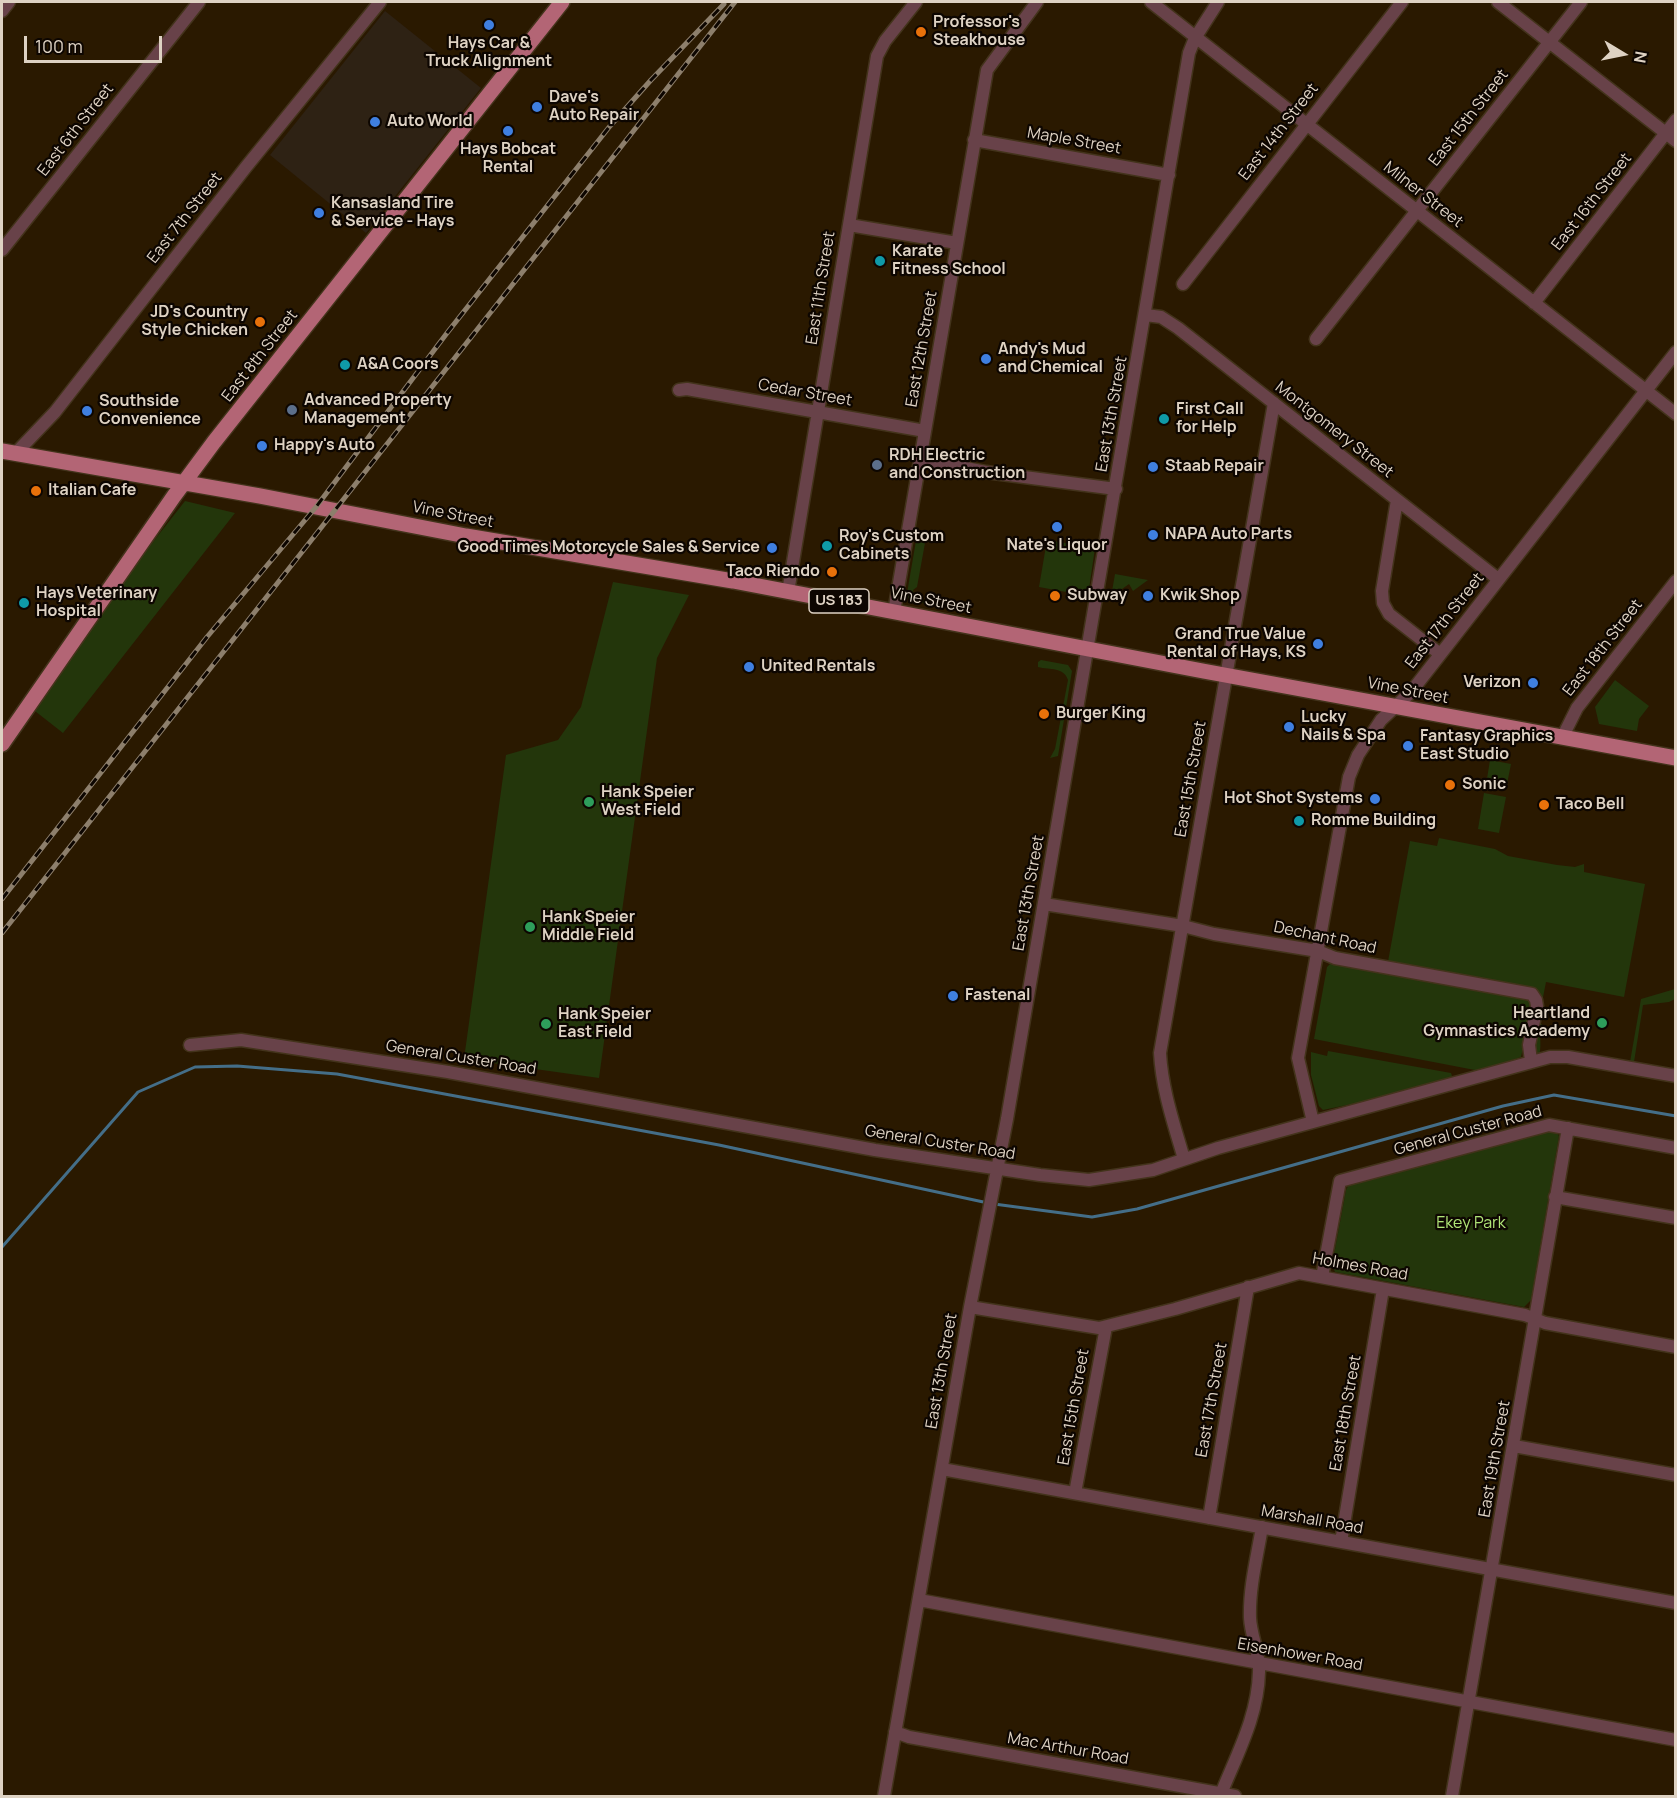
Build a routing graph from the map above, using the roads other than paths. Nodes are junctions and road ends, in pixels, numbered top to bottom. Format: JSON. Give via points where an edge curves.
{"nodes":[{"id":1,"x":9,"y":2,"type":"edge"},
{"id":2,"x":199,"y":2,"type":"edge"},
{"id":3,"x":380,"y":2,"type":"edge"},
{"id":4,"x":562,"y":2,"type":"edge"},
{"id":5,"x":916,"y":2,"type":"edge"},
{"id":6,"x":1037,"y":2,"type":"edge"},
{"id":7,"x":1151,"y":2,"type":"edge"},
{"id":8,"x":1218,"y":2,"type":"edge"},
{"id":9,"x":1402,"y":2,"type":"edge"},
{"id":10,"x":1498,"y":2,"type":"edge"},
{"id":11,"x":1581,"y":2,"type":"edge"},
{"id":12,"x":2,"y":11,"type":"edge"},
{"id":13,"x":1195,"y":38,"type":"junction"},
{"id":14,"x":1549,"y":42,"type":"junction"},
{"id":15,"x":1676,"y":120,"type":"edge"},
{"id":16,"x":1306,"y":124,"type":"junction"},
{"id":17,"x":1670,"y":137,"type":"edge"},
{"id":18,"x":974,"y":140,"type":"junction"},
{"id":19,"x":1169,"y":175,"type":"junction"},
{"id":20,"x":1416,"y":210,"type":"junction"},
{"id":21,"x":849,"y":225,"type":"junction"},
{"id":22,"x":957,"y":243,"type":"junction"},
{"id":23,"x":2,"y":250,"type":"edge"},
{"id":24,"x":1183,"y":284,"type":"dead end"},
{"id":25,"x":1534,"y":303,"type":"junction"},
{"id":26,"x":1146,"y":315,"type":"junction"},
{"id":27,"x":1316,"y":339,"type":"dead end"},
{"id":28,"x":1676,"y":351,"type":"edge"},
{"id":29,"x":679,"y":390,"type":"dead end"},
{"id":30,"x":1645,"y":391,"type":"junction"},
{"id":31,"x":1274,"y":403,"type":"junction"},
{"id":32,"x":817,"y":412,"type":"junction"},
{"id":33,"x":1676,"y":414,"type":"edge"},
{"id":34,"x":925,"y":431,"type":"junction"},
{"id":35,"x":8,"y":453,"type":"edge"},
{"id":36,"x":920,"y":459,"type":"junction"},
{"id":37,"x":184,"y":484,"type":"junction"},
{"id":38,"x":1116,"y":489,"type":"junction"},
{"id":39,"x":1397,"y":500,"type":"junction"},
{"id":40,"x":1498,"y":579,"type":"junction"},
{"id":41,"x":1676,"y":581,"type":"edge"},
{"id":42,"x":788,"y":592,"type":"junction"},
{"id":43,"x":894,"y":612,"type":"junction"},
{"id":44,"x":1088,"y":650,"type":"junction"},
{"id":45,"x":1440,"y":654,"type":"junction"},
{"id":46,"x":1226,"y":675,"type":"junction"},
{"id":47,"x":1397,"y":706,"type":"junction"},
{"id":48,"x":1562,"y":738,"type":"junction"},
{"id":49,"x":2,"y":744,"type":"edge"},
{"id":50,"x":1676,"y":758,"type":"edge"},
{"id":51,"x":1044,"y":904,"type":"junction"},
{"id":52,"x":1183,"y":926,"type":"junction"},
{"id":53,"x":1318,"y":951,"type":"junction"},
{"id":54,"x":190,"y":1046,"type":"dead end"},
{"id":55,"x":1531,"y":1061,"type":"junction"},
{"id":56,"x":1676,"y":1076,"type":"edge"},
{"id":57,"x":1313,"y":1122,"type":"junction"},
{"id":58,"x":1568,"y":1128,"type":"junction"},
{"id":59,"x":1676,"y":1148,"type":"edge"},
{"id":60,"x":1185,"y":1159,"type":"junction"},
{"id":61,"x":997,"y":1168,"type":"junction"},
{"id":62,"x":1555,"y":1197,"type":"junction"},
{"id":63,"x":1676,"y":1218,"type":"edge"},
{"id":64,"x":1322,"y":1277,"type":"junction"},
{"id":65,"x":1248,"y":1287,"type":"junction"},
{"id":66,"x":1383,"y":1289,"type":"junction"},
{"id":67,"x":970,"y":1307,"type":"junction"},
{"id":68,"x":1535,"y":1318,"type":"junction"},
{"id":69,"x":1106,"y":1327,"type":"junction"},
{"id":70,"x":1676,"y":1347,"type":"edge"},
{"id":71,"x":1514,"y":1446,"type":"junction"},
{"id":72,"x":942,"y":1469,"type":"junction"},
{"id":73,"x":1676,"y":1475,"type":"edge"},
{"id":74,"x":1075,"y":1493,"type":"junction"},
{"id":75,"x":1209,"y":1518,"type":"junction"},
{"id":76,"x":1262,"y":1527,"type":"junction"},
{"id":77,"x":1341,"y":1542,"type":"junction"},
{"id":78,"x":1492,"y":1569,"type":"junction"},
{"id":79,"x":919,"y":1600,"type":"junction"},
{"id":80,"x":1676,"y":1603,"type":"edge"},
{"id":81,"x":1259,"y":1664,"type":"junction"},
{"id":82,"x":1469,"y":1702,"type":"junction"},
{"id":83,"x":896,"y":1732,"type":"junction"},
{"id":84,"x":1676,"y":1740,"type":"edge"},
{"id":85,"x":1221,"y":1794,"type":"junction"},
{"id":86,"x":884,"y":1797,"type":"edge"},
{"id":87,"x":1235,"y":1797,"type":"edge"},
{"id":88,"x":1452,"y":1797,"type":"edge"}],
"edges":[{"from":1,"to":12,"type":"street"},
{"from":2,"to":23,"type":"street","name":"East 6th Street"},
{"from":3,"to":35,"type":"street","name":"East 7th Street","via":[[54,412]]},
{"from":4,"to":37,"type":"main road","name":"East 8th Street"},
{"from":5,"to":21,"type":"street","name":"East 11th Street","via":[[877,56]]},
{"from":6,"to":18,"type":"street","name":"East 12th Street","via":[[987,70]]},
{"from":7,"to":13,"type":"street","name":"Milner Street"},
{"from":8,"to":13,"type":"street","name":"East 13th Street"},
{"from":9,"to":16,"type":"street","name":"East 14th Street"},
{"from":10,"to":14,"type":"street"},
{"from":11,"to":14,"type":"street","name":"East 15th Street"},
{"from":13,"to":16,"type":"street","name":"Milner Street"},
{"from":13,"to":19,"type":"street","name":"East 13th Street","via":[[1189,53]]},
{"from":14,"to":17,"type":"street"},
{"from":14,"to":20,"type":"street","name":"East 15th Street"},
{"from":15,"to":17,"type":"street","name":"East 16th Street"},
{"from":16,"to":20,"type":"street","name":"Milner Street"},
{"from":16,"to":24,"type":"street","name":"East 14th Street"},
{"from":17,"to":25,"type":"street","name":"East 16th Street"},
{"from":18,"to":19,"type":"street","name":"Maple Street"},
{"from":18,"to":22,"type":"street","name":"East 12th Street"},
{"from":19,"to":26,"type":"street","name":"East 13th Street"},
{"from":20,"to":25,"type":"street","name":"Milner Street"},
{"from":20,"to":27,"type":"street","name":"East 15th Street"},
{"from":21,"to":22,"type":"street"},
{"from":21,"to":32,"type":"street","name":"East 11th Street"},
{"from":22,"to":34,"type":"street","name":"East 12th Street"},
{"from":25,"to":30,"type":"street","name":"Milner Street"},
{"from":26,"to":31,"type":"street","name":"Montgomery Street","via":[[1169,320]]},
{"from":26,"to":38,"type":"street","name":"East 13th Street"},
{"from":28,"to":30,"type":"street","name":"East 17th Street"},
{"from":29,"to":32,"type":"street","name":"Cedar Street"},
{"from":30,"to":33,"type":"street","name":"Milner Street"},
{"from":30,"to":40,"type":"street","name":"East 17th Street"},
{"from":31,"to":39,"type":"street","name":"Montgomery Street"},
{"from":31,"to":46,"type":"street","name":"East 15th Street"},
{"from":32,"to":34,"type":"street","name":"Cedar Street"},
{"from":32,"to":42,"type":"street","name":"East 11th Street"},
{"from":34,"to":36,"type":"street","name":"East 12th Street"},
{"from":35,"to":37,"type":"main road","name":"Vine Street","number":"US 183"},
{"from":36,"to":38,"type":"street"},
{"from":36,"to":43,"type":"street","name":"East 12th Street"},
{"from":37,"to":42,"type":"main road","name":"Vine Street","number":"US 183"},
{"from":37,"to":49,"type":"main road","name":"East 8th Street"},
{"from":38,"to":44,"type":"street","name":"East 13th Street"},
{"from":39,"to":40,"type":"street","name":"Montgomery Street"},
{"from":39,"to":45,"type":"street","via":[[1383,603],[1389,614]]},
{"from":40,"to":45,"type":"street","name":"East 17th Street"},
{"from":41,"to":48,"type":"street","name":"East 18th Street","via":[[1577,708]]},
{"from":42,"to":43,"type":"main road","name":"Vine Street","number":"US 183"},
{"from":43,"to":44,"type":"main road","name":"Vine Street","number":"US 183"},
{"from":44,"to":46,"type":"main road","name":"Vine Street","number":"US 183"},
{"from":44,"to":51,"type":"street","name":"East 13th Street"},
{"from":45,"to":47,"type":"street","name":"East 17th Street"},
{"from":46,"to":47,"type":"main road","name":"Vine Street","number":"US 183"},
{"from":46,"to":52,"type":"street","name":"East 15th Street"},
{"from":47,"to":48,"type":"main road","name":"Vine Street","number":"US 183"},
{"from":47,"to":53,"type":"street","name":"East 17th Street","via":[[1381,720],[1353,763]]},
{"from":48,"to":50,"type":"main road","name":"Vine Street","number":"US 183"},
{"from":51,"to":52,"type":"street","name":"Dechant Road"},
{"from":51,"to":61,"type":"street","name":"East 13th Street"},
{"from":52,"to":53,"type":"street","name":"Dechant Road"},
{"from":52,"to":60,"type":"street","name":"East 15th Street","via":[[1160,1053],[1165,1094]]},
{"from":53,"to":55,"type":"street","name":"Dechant Road","via":[[1335,958],[1532,994],[1537,1006],[1528,1045]]},
{"from":53,"to":57,"type":"street","name":"East 17th Street","via":[[1298,1058]]},
{"from":54,"to":61,"type":"street","name":"General Custer Road","via":[[241,1040],[448,1072],[875,1150]]},
{"from":55,"to":56,"type":"street","name":"General Custer Road","via":[[1568,1057]]},
{"from":55,"to":57,"type":"street","name":"General Custer Road"},
{"from":57,"to":60,"type":"street","name":"General Custer Road"},
{"from":58,"to":59,"type":"street","name":"General Custer Road"},
{"from":58,"to":62,"type":"street","name":"East 19th Street"},
{"from":58,"to":64,"type":"street","name":"General Custer Road","via":[[1549,1125],[1340,1181]]},
{"from":60,"to":61,"type":"street","name":"General Custer Road","via":[[1153,1170],[1089,1180]]},
{"from":61,"to":67,"type":"street","name":"East 13th Street"},
{"from":62,"to":63,"type":"street"},
{"from":62,"to":68,"type":"street","name":"East 19th Street"},
{"from":64,"to":65,"type":"street","name":"Holmes Road","via":[[1299,1273]]},
{"from":64,"to":66,"type":"street","name":"Holmes Road"},
{"from":65,"to":69,"type":"street","name":"Holmes Road"},
{"from":65,"to":75,"type":"street","name":"East 17th Street"},
{"from":66,"to":68,"type":"street","name":"Holmes Road"},
{"from":66,"to":77,"type":"street","name":"East 18th Street"},
{"from":67,"to":69,"type":"street","name":"Holmes Road"},
{"from":67,"to":72,"type":"street","name":"East 13th Street"},
{"from":68,"to":70,"type":"street","name":"Holmes Road"},
{"from":68,"to":71,"type":"street","name":"East 19th Street"},
{"from":69,"to":74,"type":"street","name":"East 15th Street"},
{"from":71,"to":73,"type":"street"},
{"from":71,"to":78,"type":"street","name":"East 19th Street"},
{"from":72,"to":74,"type":"street","name":"Marshall Road"},
{"from":72,"to":79,"type":"street","name":"East 13th Street"},
{"from":74,"to":75,"type":"street","name":"Marshall Road"},
{"from":75,"to":76,"type":"street","name":"Marshall Road"},
{"from":76,"to":77,"type":"street","name":"Marshall Road"},
{"from":76,"to":81,"type":"street","via":[[1250,1601]]},
{"from":77,"to":78,"type":"street","name":"Marshall Road"},
{"from":78,"to":80,"type":"street","name":"Marshall Road"},
{"from":78,"to":82,"type":"street","name":"East 19th Street"},
{"from":79,"to":81,"type":"street","name":"Eisenhower Road"},
{"from":79,"to":83,"type":"street","name":"East 13th Street"},
{"from":81,"to":82,"type":"street","name":"Eisenhower Road"},
{"from":81,"to":85,"type":"street","via":[[1250,1724]]},
{"from":82,"to":84,"type":"street","name":"Eisenhower Road"},
{"from":82,"to":88,"type":"street","name":"East 19th Street"},
{"from":83,"to":85,"type":"street","name":"Mac Arthur Road"},
{"from":83,"to":86,"type":"street","name":"East 13th Street"},
{"from":85,"to":87,"type":"street","name":"Mac Arthur Road"}]}
